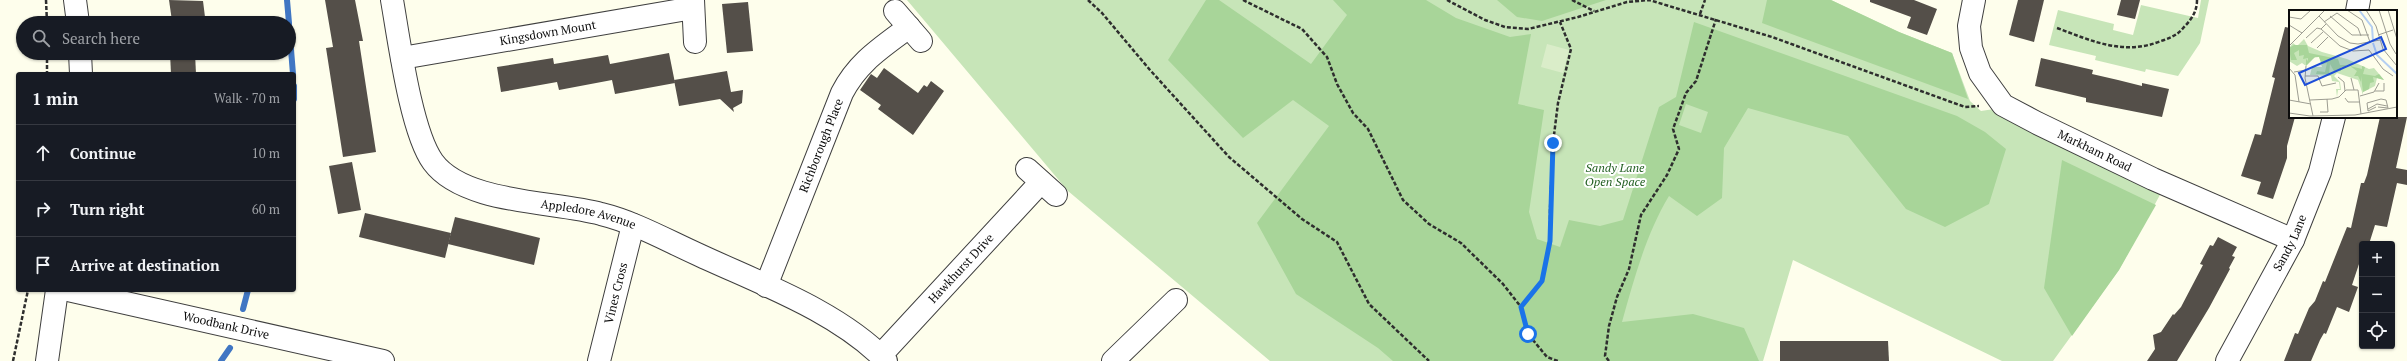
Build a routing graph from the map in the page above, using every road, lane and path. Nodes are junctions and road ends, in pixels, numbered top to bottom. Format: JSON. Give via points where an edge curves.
{"nodes":[{"id":1,"x":46,"y":0,"type":"edge"},
{"id":2,"x":75,"y":0,"type":"edge"},
{"id":3,"x":392,"y":0,"type":"edge"},
{"id":4,"x":1088,"y":0,"type":"edge"},
{"id":5,"x":1243,"y":0,"type":"edge"},
{"id":6,"x":1447,"y":0,"type":"edge"},
{"id":7,"x":1572,"y":0,"type":"edge"},
{"id":8,"x":1705,"y":0,"type":"edge"},
{"id":9,"x":1974,"y":0,"type":"edge"},
{"id":10,"x":2196,"y":0,"type":"edge"},
{"id":11,"x":2359,"y":0,"type":"edge"},
{"id":12,"x":1627,"y":1,"type":"edge"},
{"id":13,"x":693,"y":4,"type":"edge"},
{"id":14,"x":2357,"y":10,"type":"edge"},
{"id":15,"x":895,"y":11,"type":"dead end"},
{"id":16,"x":1595,"y":11,"type":"junction"},
{"id":17,"x":1700,"y":14,"type":"junction"},
{"id":18,"x":47,"y":16,"type":"edge"},
{"id":19,"x":77,"y":16,"type":"edge"},
{"id":20,"x":1716,"y":19,"type":"junction"},
{"id":21,"x":1560,"y":22,"type":"junction"},
{"id":22,"x":2057,"y":28,"type":"dead end"},
{"id":23,"x":695,"y":42,"type":"dead end"},
{"id":24,"x":402,"y":58,"type":"junction"},
{"id":25,"x":47,"y":60,"type":"edge"},
{"id":26,"x":80,"y":60,"type":"edge"},
{"id":27,"x":47,"y":72,"type":"edge"},
{"id":28,"x":81,"y":72,"type":"edge"},
{"id":29,"x":2003,"y":105,"type":"junction"},
{"id":30,"x":2334,"y":118,"type":"edge"},
{"id":31,"x":1042,"y":182,"type":"dead end"},
{"id":32,"x":633,"y":225,"type":"junction"},
{"id":33,"x":2293,"y":240,"type":"junction"},
{"id":34,"x":766,"y":286,"type":"junction"},
{"id":35,"x":28,"y":292,"type":"edge"},
{"id":36,"x":57,"y":292,"type":"edge"},
{"id":37,"x":76,"y":292,"type":"edge"},
{"id":38,"x":1176,"y":300,"type":"dead end"},
{"id":39,"x":1521,"y":307,"type":"junction"},
{"id":40,"x":322,"y":354,"type":"edge"},
{"id":41,"x":884,"y":358,"type":"edge"},
{"id":42,"x":13,"y":361,"type":"edge"},
{"id":43,"x":47,"y":361,"type":"edge"},
{"id":44,"x":383,"y":361,"type":"edge"},
{"id":45,"x":599,"y":361,"type":"edge"},
{"id":46,"x":1113,"y":361,"type":"edge"},
{"id":47,"x":1429,"y":361,"type":"edge"},
{"id":48,"x":1558,"y":361,"type":"edge"},
{"id":49,"x":1609,"y":361,"type":"edge"},
{"id":50,"x":2226,"y":361,"type":"edge"}],
"edges":[{"from":1,"to":18,"type":"path"},
{"from":2,"to":19,"type":"street"},
{"from":3,"to":24,"type":"street","name":"Appledore Avenue"},
{"from":4,"to":47,"type":"path","via":[[1229,157],[1302,219],[1337,242],[1369,304]]},
{"from":5,"to":39,"type":"path","via":[[1302,30],[1327,57],[1337,84],[1353,113],[1368,129],[1403,200],[1429,224],[1461,243],[1503,284]]},
{"from":6,"to":21,"type":"path","via":[[1485,20],[1505,26],[1528,29]]},
{"from":7,"to":16,"type":"path"},
{"from":8,"to":17,"type":"path"},
{"from":9,"to":29,"type":"street","name":"Markham Road","via":[[1968,26],[1971,48],[1980,74]]},
{"from":10,"to":22,"type":"path","via":[[2197,8],[2181,31],[2147,47],[2107,46]]},
{"from":11,"to":14,"type":"street"},
{"from":12,"to":16,"type":"path"},
{"from":12,"to":17,"type":"path","via":[[1649,0]]},
{"from":13,"to":23,"type":"street","name":"Kingsdown Mount"},
{"from":13,"to":24,"type":"street","name":"Kingsdown Mount"},
{"from":15,"to":34,"type":"street","name":"Richborough Place","via":[[915,34],[862,63],[852,75],[842,94]]},
{"from":16,"to":21,"type":"path"},
{"from":17,"to":20,"type":"path"},
{"from":20,"to":29,"type":"path","via":[[1865,69],[1965,107]]},
{"from":20,"to":49,"type":"path","via":[[1696,81],[1686,93],[1673,129],[1679,149],[1667,175],[1641,215],[1629,269],[1617,296],[1609,326],[1605,356]]},
{"from":21,"to":39,"type":"path","via":[[1571,49],[1558,103],[1553,143],[1550,241],[1542,281]]},
{"from":24,"to":32,"type":"street","name":"Appledore Avenue","via":[[423,141],[433,163],[449,176],[473,189],[503,197],[600,214]]},
{"from":25,"to":27,"type":"path"},
{"from":26,"to":28,"type":"street"},
{"from":29,"to":33,"type":"street","name":"Markham Road","via":[[2153,178]]},
{"from":30,"to":33,"type":"street","name":"Sandy Lane","via":[[2320,172]]},
{"from":31,"to":41,"type":"street","name":"Hawkhurst Drive"},
{"from":32,"to":34,"type":"street","name":"Appledore Avenue"},
{"from":32,"to":45,"type":"street","name":"Vines Cross"},
{"from":33,"to":50,"type":"street","name":"Sandy Lane"},
{"from":34,"to":41,"type":"street","name":"Appledore Avenue","via":[[836,321]]},
{"from":35,"to":42,"type":"path"},
{"from":36,"to":43,"type":"street"},
{"from":37,"to":40,"type":"street","name":"Woodbank Drive"},
{"from":38,"to":46,"type":"street"},
{"from":39,"to":48,"type":"path","via":[[1528,334],[1547,357]]},
{"from":40,"to":44,"type":"street","name":"Woodbank Drive"}]}
